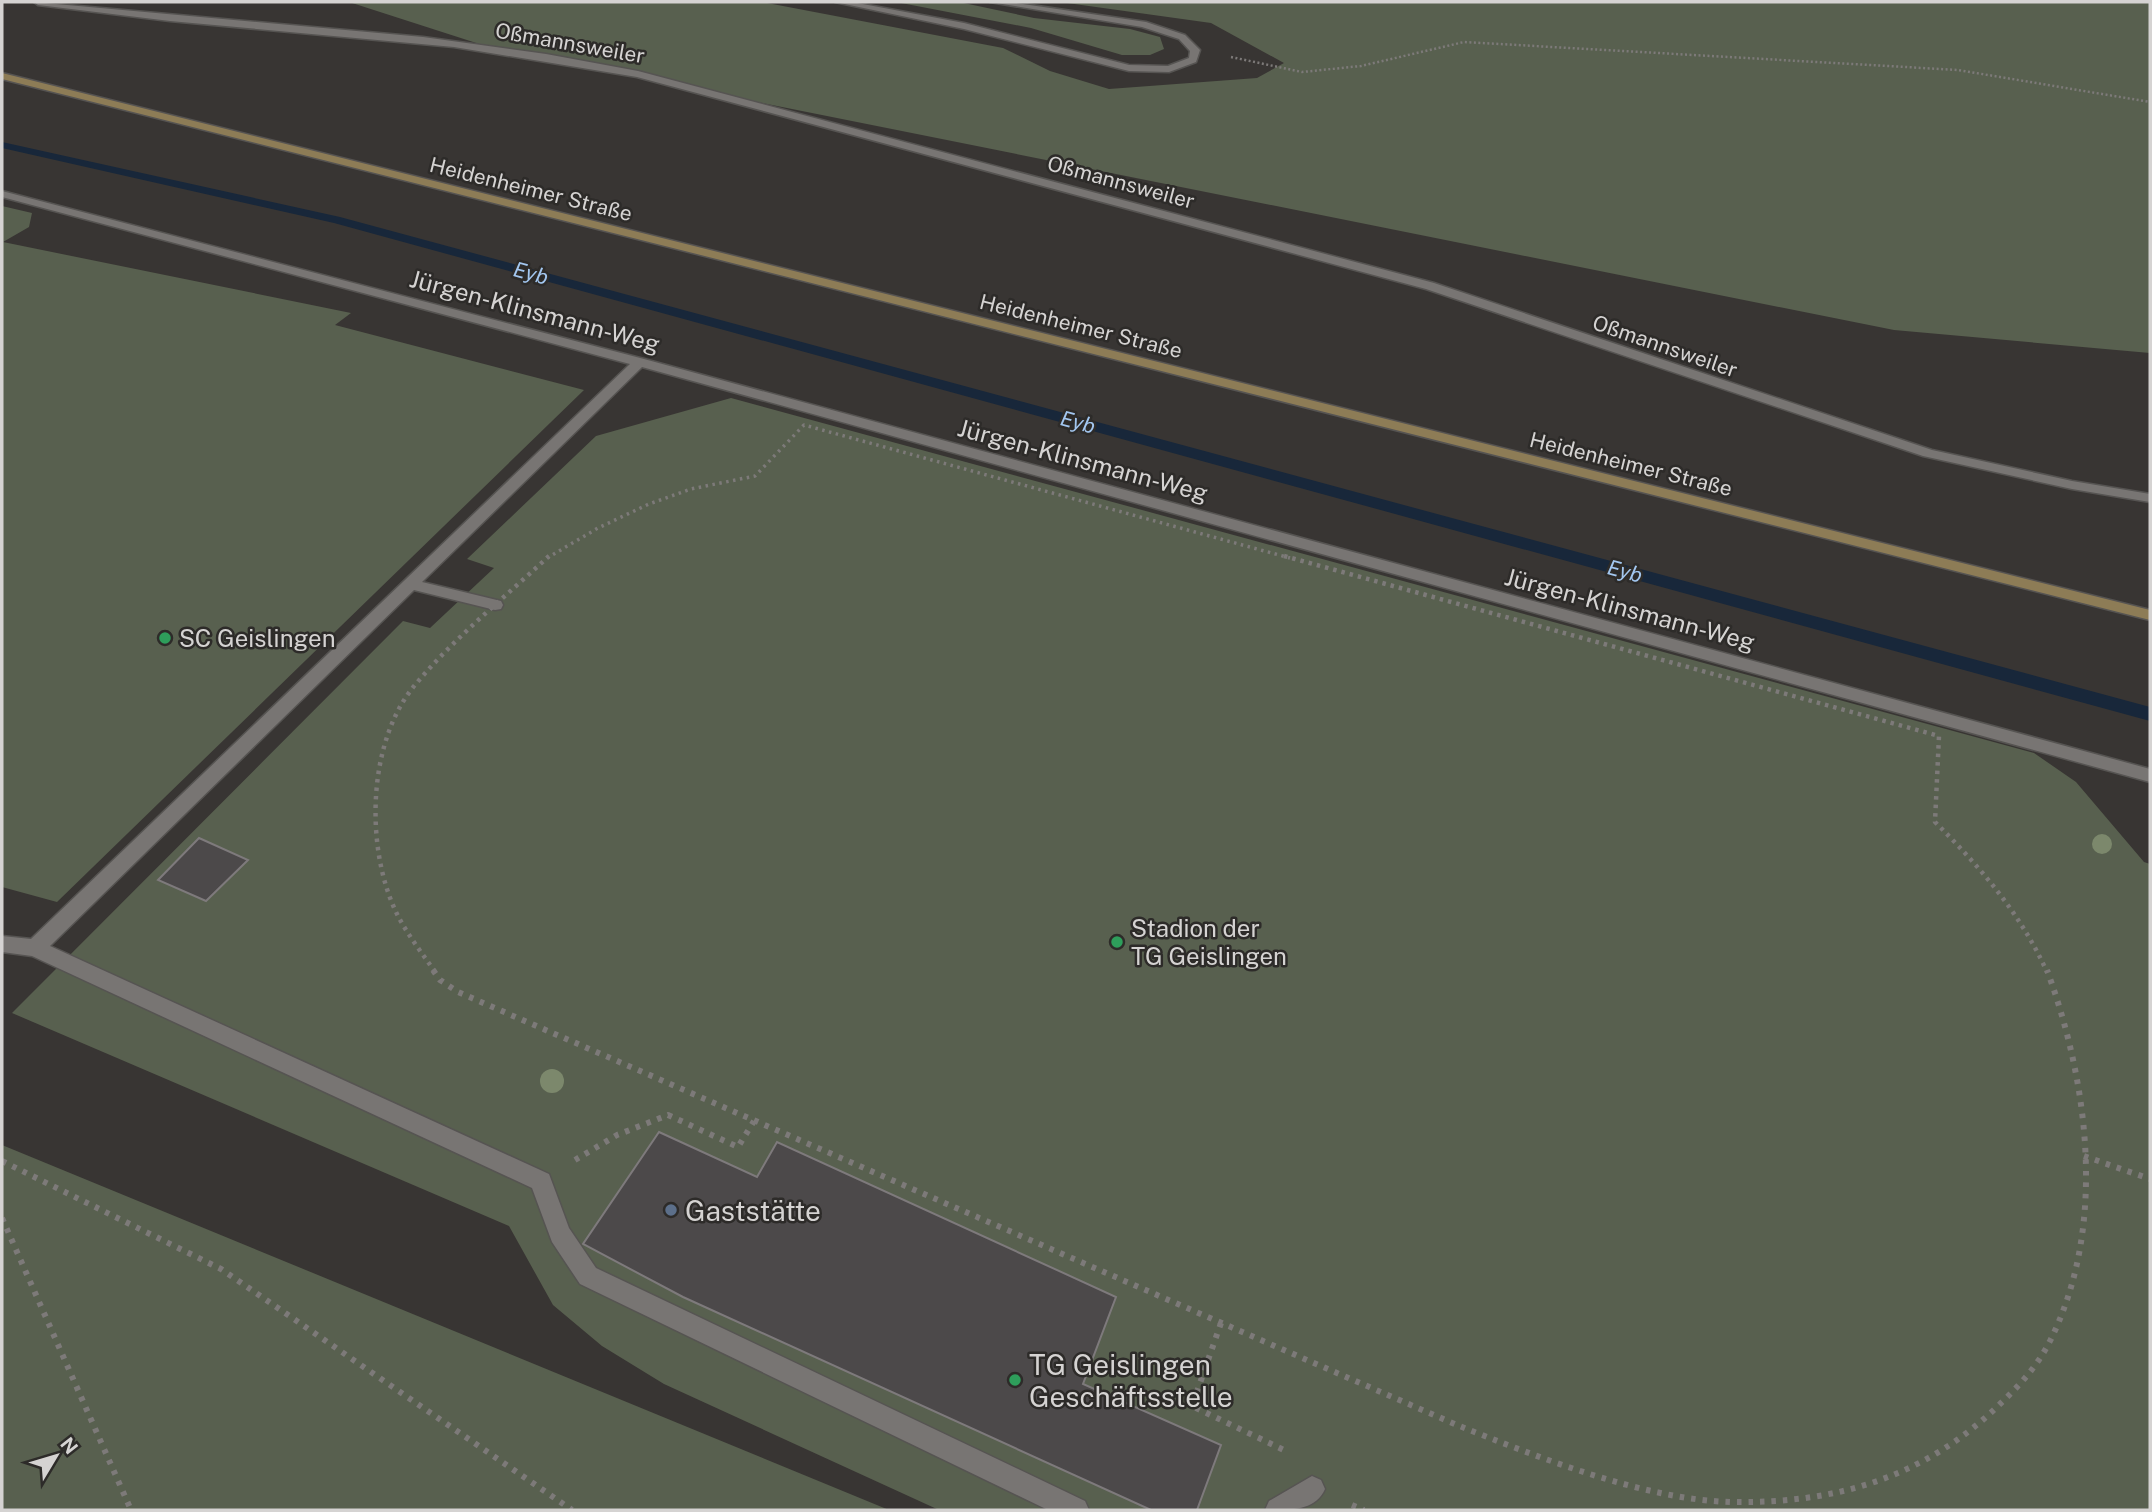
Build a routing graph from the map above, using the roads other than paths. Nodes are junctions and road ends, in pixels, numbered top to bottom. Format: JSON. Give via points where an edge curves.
{"nodes":[{"id":1,"x":38,"y":2,"type":"edge"},
{"id":2,"x":839,"y":2,"type":"edge"},
{"id":3,"x":994,"y":2,"type":"edge"},
{"id":4,"x":2,"y":76,"type":"edge"},
{"id":5,"x":2,"y":194,"type":"edge"},
{"id":6,"x":639,"y":362,"type":"junction"},
{"id":7,"x":2150,"y":498,"type":"edge"},
{"id":8,"x":411,"y":584,"type":"junction"},
{"id":9,"x":495,"y":605,"type":"road end"},
{"id":10,"x":2150,"y":615,"type":"edge"},
{"id":11,"x":2150,"y":776,"type":"edge"},
{"id":12,"x":2,"y":944,"type":"edge"},
{"id":13,"x":36,"y":948,"type":"junction"},
{"id":14,"x":1312,"y":1489,"type":"road end"},
{"id":15,"x":1076,"y":1510,"type":"edge"},
{"id":16,"x":1278,"y":1510,"type":"edge"}],
"edges":[{"from":1,"to":7,"type":"street","name":"Oßmannsweiler","via":[[477,46],[638,75],[1430,286],[1928,453]]},
{"from":2,"to":3,"type":"street","via":[[964,26],[1129,68],[1169,69],[1193,60],[1195,50],[1182,37],[1143,24]]},
{"from":4,"to":10,"type":"main road","name":"Heidenheimer Straße"},
{"from":5,"to":6,"type":"street","name":"Jürgen-Klinsmann-Weg"},
{"from":6,"to":8,"type":"street"},
{"from":6,"to":11,"type":"street","name":"Jürgen-Klinsmann-Weg"},
{"from":8,"to":9,"type":"street"},
{"from":8,"to":13,"type":"street"},
{"from":12,"to":13,"type":"street"},
{"from":13,"to":15,"type":"street","via":[[541,1181],[560,1234],[589,1276]]},
{"from":14,"to":16,"type":"street"}]}
